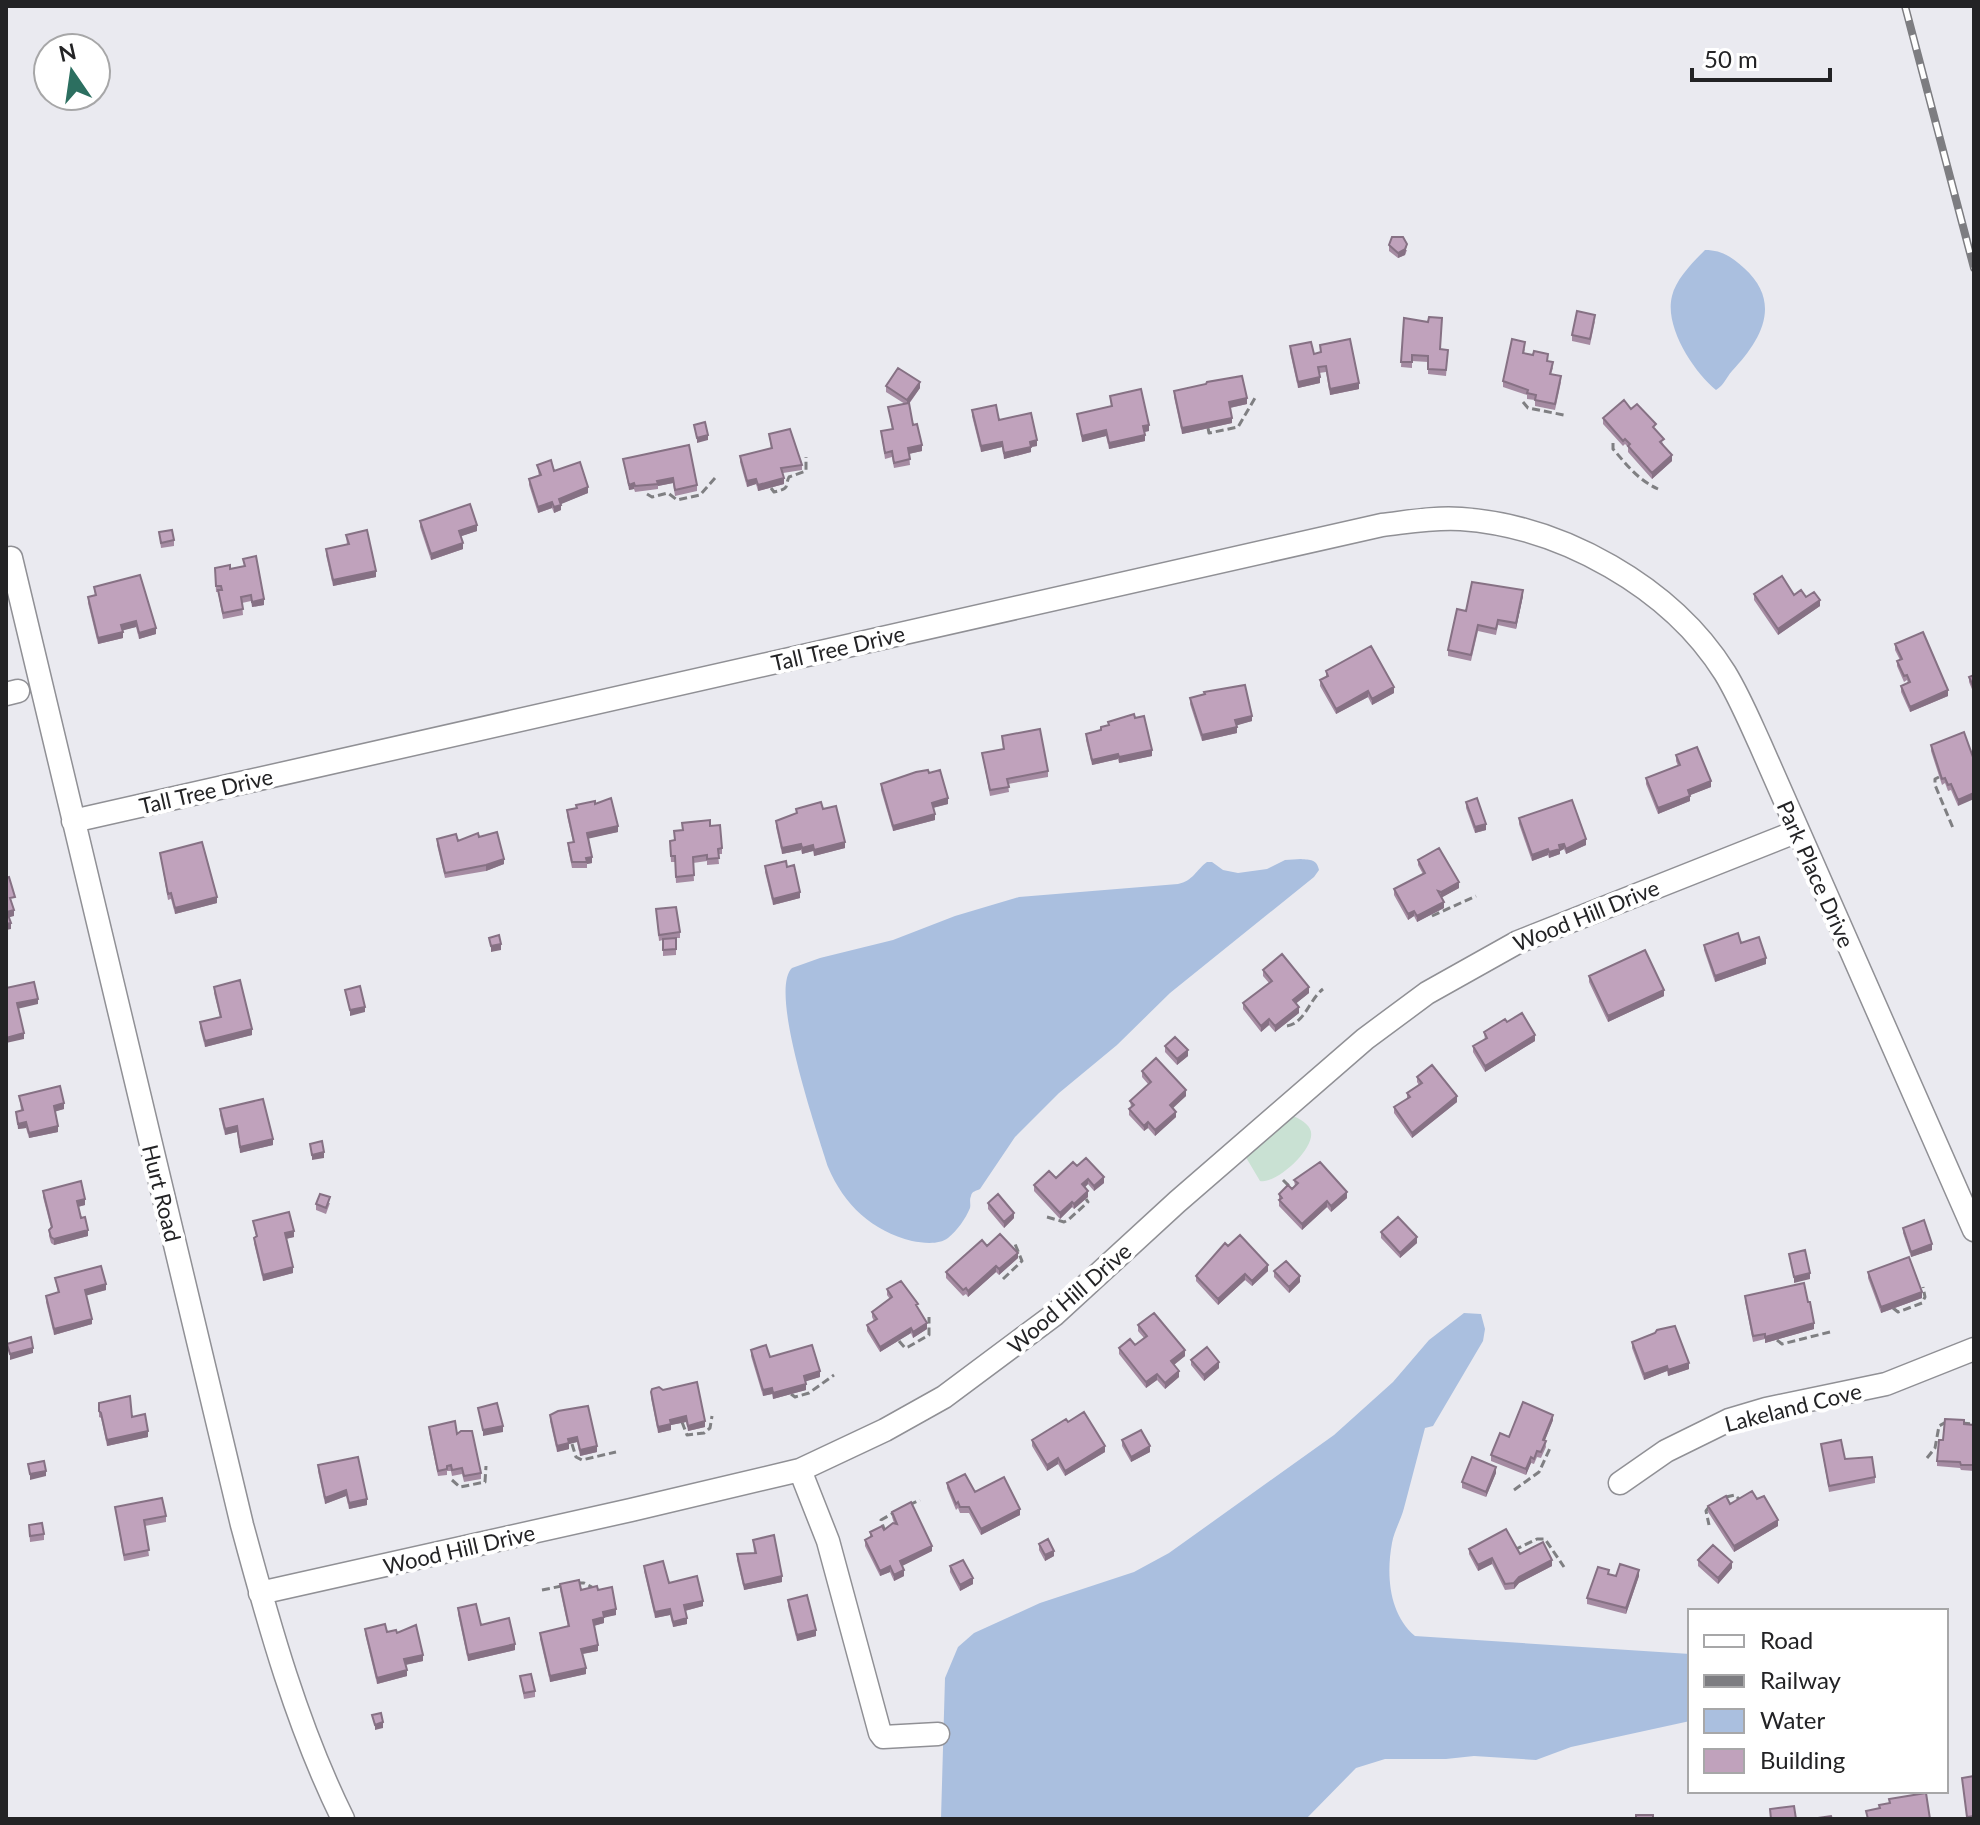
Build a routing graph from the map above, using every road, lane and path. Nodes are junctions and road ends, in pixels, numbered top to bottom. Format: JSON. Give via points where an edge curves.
{"nodes":[{"id":1,"x":1255,"y":398,"type":"dead end"},
{"id":2,"x":1523,"y":402,"type":"dead end"},
{"id":3,"x":1564,"y":415,"type":"dead end"},
{"id":4,"x":1208,"y":428,"type":"edge"},
{"id":5,"x":1613,"y":443,"type":"dead end"},
{"id":6,"x":806,"y":457,"type":"dead end"},
{"id":7,"x":715,"y":478,"type":"dead end"},
{"id":8,"x":771,"y":488,"type":"edge"},
{"id":9,"x":1658,"y":489,"type":"dead end"},
{"id":10,"x":647,"y":494,"type":"dead end"},
{"id":11,"x":11,"y":558,"type":"dead end"},
{"id":12,"x":1601,"y":561,"type":"joint"},
{"id":13,"x":1939,"y":777,"type":"edge"},
{"id":14,"x":73,"y":821,"type":"junction"},
{"id":15,"x":1953,"y":828,"type":"dead end"},
{"id":16,"x":1798,"y":831,"type":"junction"},
{"id":17,"x":1476,"y":896,"type":"dead end"},
{"id":18,"x":1432,"y":916,"type":"edge"},
{"id":19,"x":1323,"y":989,"type":"dead end"},
{"id":20,"x":1287,"y":1026,"type":"edge"},
{"id":21,"x":1283,"y":1180,"type":"dead end"},
{"id":22,"x":1294,"y":1191,"type":"edge"},
{"id":23,"x":1086,"y":1199,"type":"edge"},
{"id":24,"x":1047,"y":1217,"type":"dead end"},
{"id":25,"x":1974,"y":1230,"type":"edge"},
{"id":26,"x":1015,"y":1244,"type":"dead end"},
{"id":27,"x":1003,"y":1279,"type":"dead end"},
{"id":28,"x":1923,"y":1287,"type":"edge"},
{"id":29,"x":1893,"y":1308,"type":"edge"},
{"id":30,"x":929,"y":1317,"type":"dead end"},
{"id":31,"x":1830,"y":1332,"type":"dead end"},
{"id":32,"x":1777,"y":1340,"type":"edge"},
{"id":33,"x":899,"y":1341,"type":"edge"},
{"id":34,"x":1974,"y":1349,"type":"edge"},
{"id":35,"x":834,"y":1375,"type":"dead end"},
{"id":36,"x":791,"y":1394,"type":"edge"},
{"id":37,"x":712,"y":1416,"type":"dead end"},
{"id":38,"x":682,"y":1422,"type":"edge"},
{"id":39,"x":1946,"y":1422,"type":"edge"},
{"id":40,"x":1960,"y":1423,"type":"edge"},
{"id":41,"x":1974,"y":1424,"type":"edge"},
{"id":42,"x":572,"y":1444,"type":"edge"},
{"id":43,"x":1551,"y":1446,"type":"dead end"},
{"id":44,"x":616,"y":1452,"type":"dead end"},
{"id":45,"x":1927,"y":1458,"type":"dead end"},
{"id":46,"x":486,"y":1466,"type":"dead end"},
{"id":47,"x":800,"y":1470,"type":"junction"},
{"id":48,"x":452,"y":1480,"type":"dead end"},
{"id":49,"x":1620,"y":1483,"type":"dead end"},
{"id":50,"x":1514,"y":1490,"type":"dead end"},
{"id":51,"x":920,"y":1500,"type":"dead end"},
{"id":52,"x":1742,"y":1503,"type":"edge"},
{"id":53,"x":908,"y":1506,"type":"edge"},
{"id":54,"x":896,"y":1511,"type":"edge"},
{"id":55,"x":1709,"y":1525,"type":"dead end"},
{"id":56,"x":885,"y":1532,"type":"edge"},
{"id":57,"x":1514,"y":1550,"type":"edge"},
{"id":58,"x":1564,"y":1567,"type":"dead end"},
{"id":59,"x":593,"y":1588,"type":"edge"},
{"id":60,"x":542,"y":1590,"type":"dead end"},
{"id":61,"x":260,"y":1593,"type":"junction"},
{"id":62,"x":938,"y":1734,"type":"dead end"},
{"id":63,"x":343,"y":1819,"type":"edge"}],
"edges":[{"from":1,"to":4,"type":"path","via":[[1238,427],[1209,433]]},
{"from":2,"to":3,"type":"path","via":[[1528,408]]},
{"from":5,"to":9,"type":"path","via":[[1633,472]]},
{"from":6,"to":8,"type":"path","via":[[806,471],[789,477],[788,488]]},
{"from":7,"to":10,"type":"path","via":[[700,495],[677,500],[668,493]]},
{"from":11,"to":14,"type":"street","name":"Hurt Road"},
{"from":12,"to":14,"type":"street","name":"Tall Tree Drive","via":[[1533,533],[1461,519],[1382,525]]},
{"from":12,"to":16,"type":"street","name":"Park Place Drive","via":[[1664,606],[1724,671]]},
{"from":13,"to":15,"type":"path","via":[[1935,785]]},
{"from":14,"to":61,"type":"street","name":"Hurt Road"},
{"from":16,"to":25,"type":"street","name":"Park Place Drive"},
{"from":16,"to":47,"type":"street","name":"Wood Hill Drive","via":[[1518,942],[1446,980],[1365,1039],[1005,1354],[944,1397]]},
{"from":17,"to":18,"type":"path"},
{"from":19,"to":20,"type":"path","via":[[1301,1018]]},
{"from":21,"to":22,"type":"path"},
{"from":23,"to":24,"type":"path","via":[[1064,1222]]},
{"from":26,"to":27,"type":"path","via":[[1022,1261]]},
{"from":28,"to":29,"type":"path","via":[[1922,1303],[1898,1312]]},
{"from":30,"to":33,"type":"path","via":[[929,1335],[905,1348]]},
{"from":31,"to":32,"type":"path","via":[[1782,1344]]},
{"from":34,"to":49,"type":"street","name":"Lakeland Cove","via":[[1886,1384],[1729,1420],[1666,1451]]},
{"from":35,"to":36,"type":"path","via":[[809,1393]]},
{"from":37,"to":38,"type":"path","via":[[704,1433],[687,1435]]},
{"from":39,"to":45,"type":"path","via":[[1939,1426]]},
{"from":40,"to":41,"type":"path"},
{"from":42,"to":44,"type":"path","via":[[582,1460]]},
{"from":43,"to":50,"type":"path","via":[[1539,1472]]},
{"from":46,"to":48,"type":"path","via":[[485,1482],[460,1487]]},
{"from":47,"to":61,"type":"street","name":"Wood Hill Drive"},
{"from":47,"to":62,"type":"street","via":[[828,1541],[880,1733]]},
{"from":51,"to":53,"type":"path"},
{"from":52,"to":55,"type":"path","via":[[1731,1495],[1707,1508]]},
{"from":54,"to":56,"type":"path","via":[[881,1520]]},
{"from":57,"to":58,"type":"path","via":[[1545,1539]]},
{"from":59,"to":60,"type":"path","via":[[579,1583]]},
{"from":61,"to":63,"type":"street","name":"Hurt Road","via":[[300,1715]]}]}
